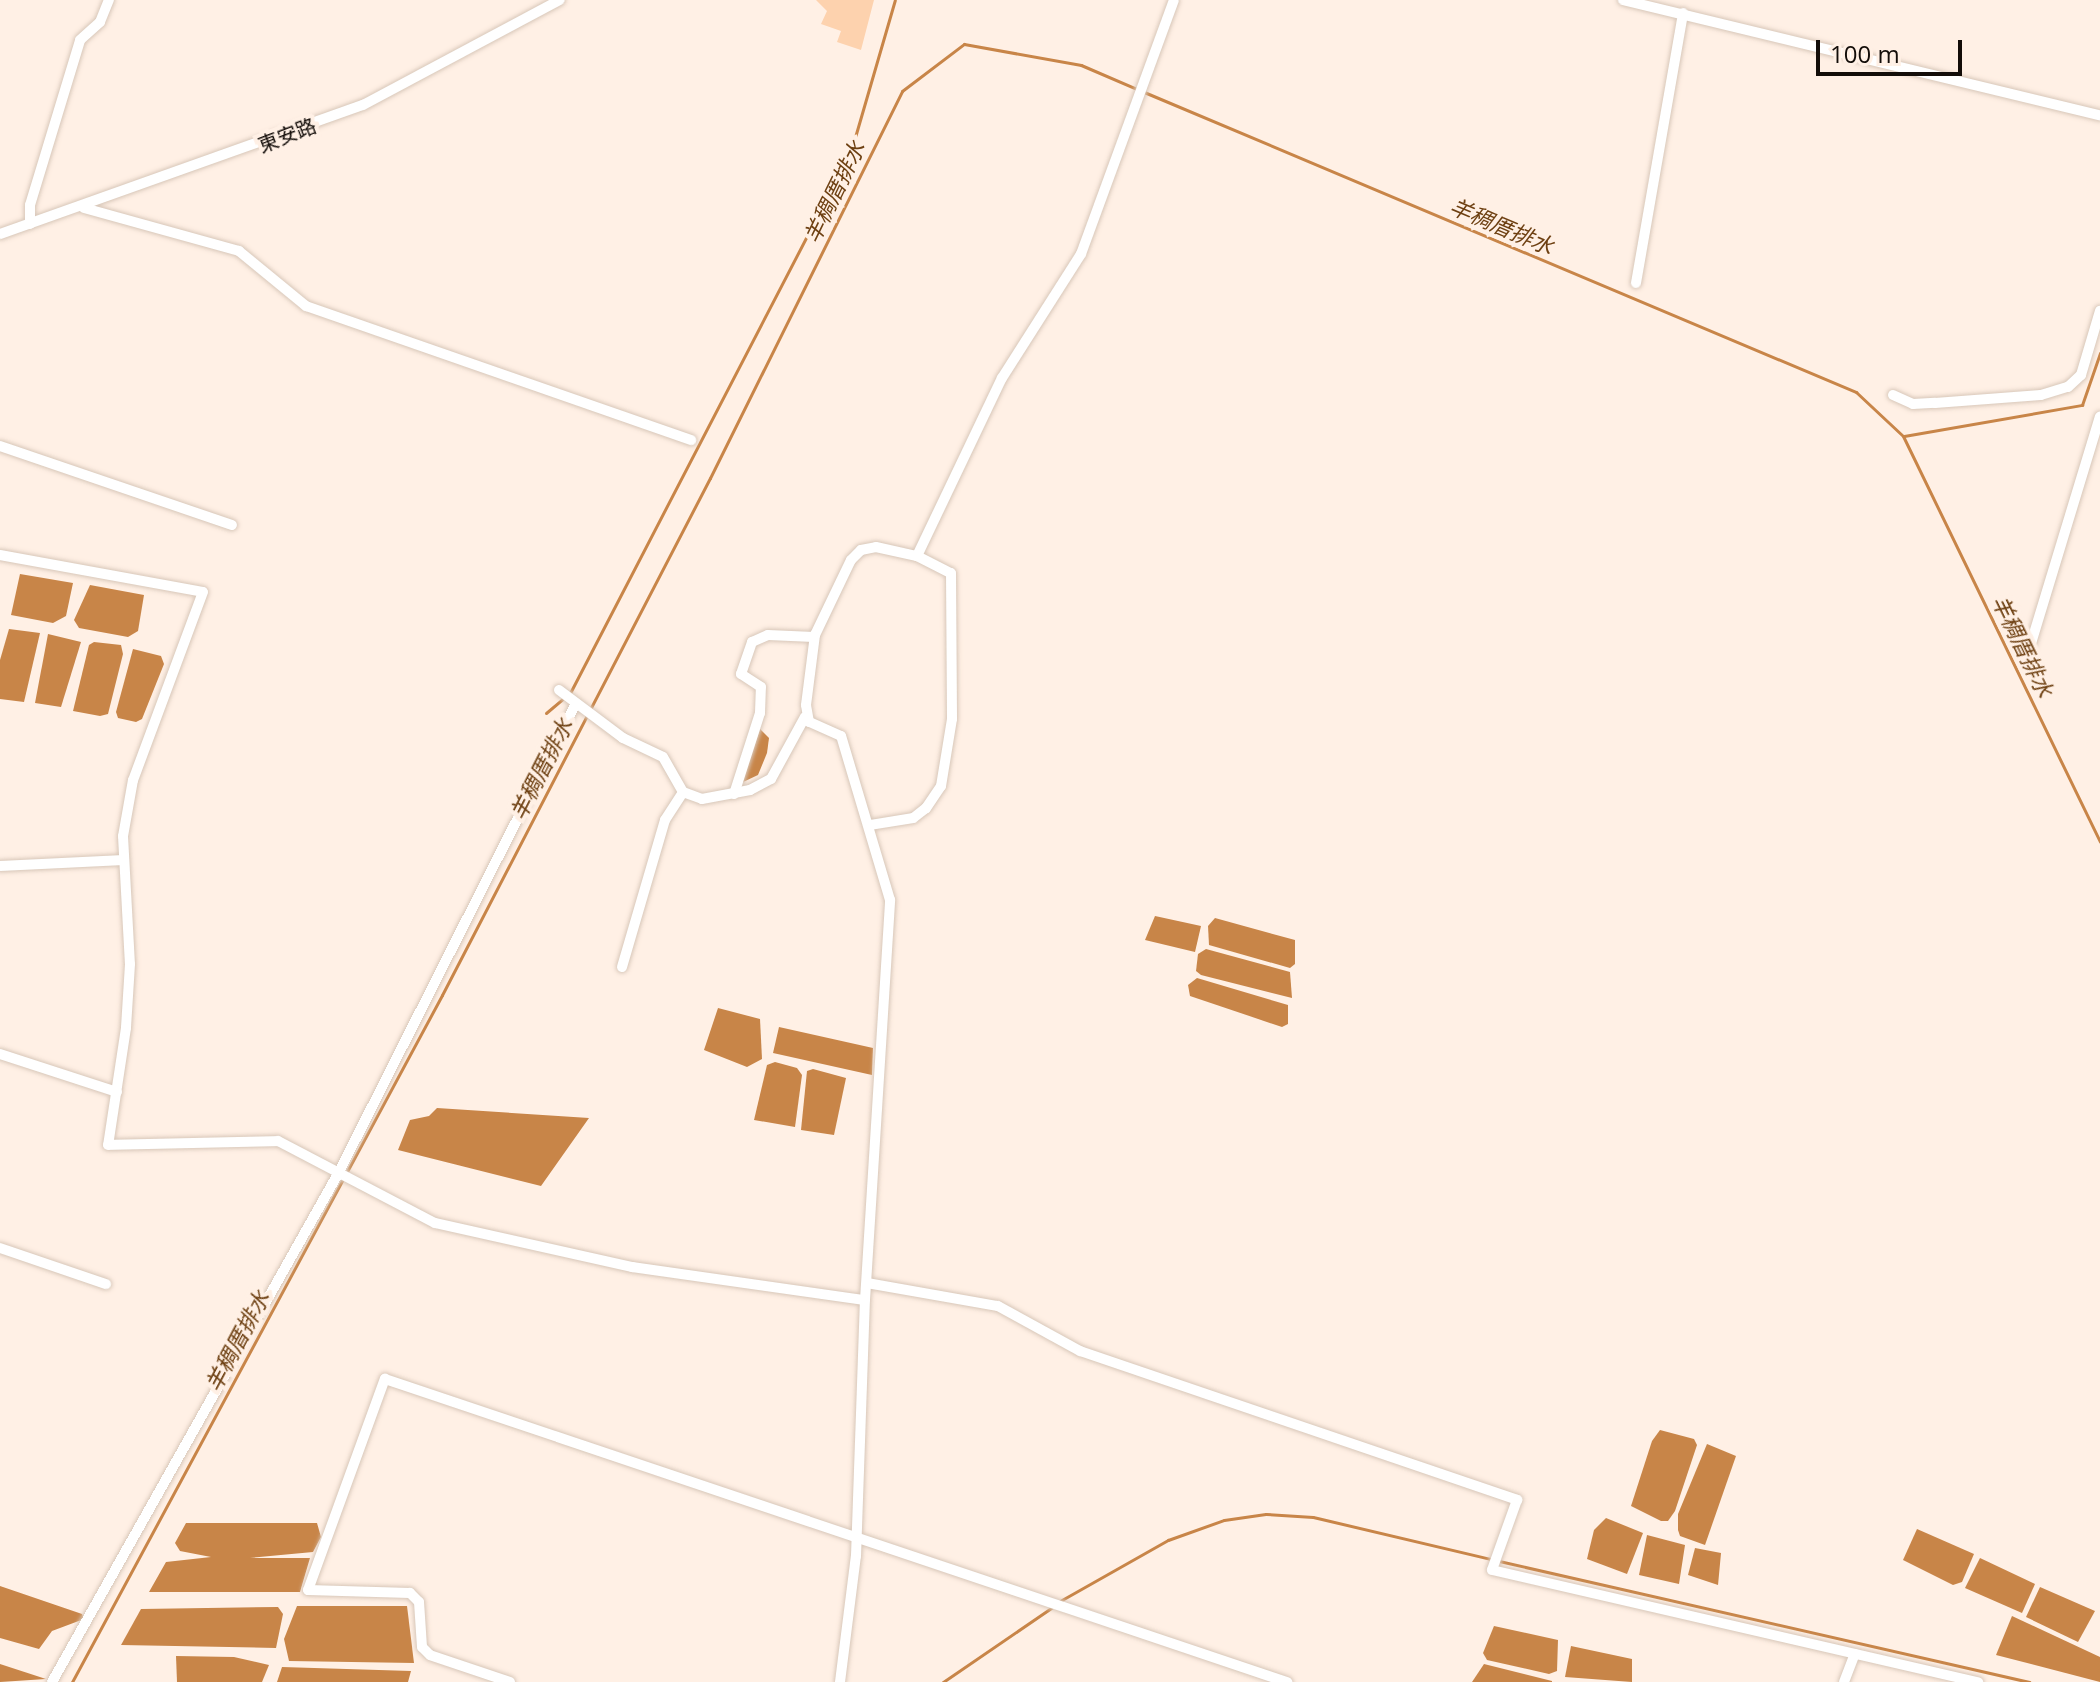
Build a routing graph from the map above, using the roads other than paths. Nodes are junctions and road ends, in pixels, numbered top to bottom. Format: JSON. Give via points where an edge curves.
{"nodes":[{"id":1,"x":109,"y":0,"type":"edge"},
{"id":2,"x":560,"y":0,"type":"edge"},
{"id":3,"x":1174,"y":0,"type":"edge"},
{"id":4,"x":1623,"y":0,"type":"edge"},
{"id":5,"x":1678,"y":8,"type":"edge"},
{"id":6,"x":2100,"y":115,"type":"edge"},
{"id":7,"x":84,"y":208,"type":"junction"},
{"id":8,"x":30,"y":224,"type":"junction"},
{"id":9,"x":0,"y":234,"type":"edge"},
{"id":10,"x":1636,"y":283,"type":"dead end"},
{"id":11,"x":2100,"y":311,"type":"edge"},
{"id":12,"x":1893,"y":395,"type":"dead end"},
{"id":13,"x":2100,"y":417,"type":"edge"},
{"id":14,"x":691,"y":440,"type":"dead end"},
{"id":15,"x":0,"y":446,"type":"edge"},
{"id":16,"x":232,"y":525,"type":"dead end"},
{"id":17,"x":0,"y":555,"type":"edge"},
{"id":18,"x":917,"y":556,"type":"junction"},
{"id":19,"x":814,"y":637,"type":"junction"},
{"id":20,"x":2029,"y":650,"type":"dead end"},
{"id":21,"x":559,"y":690,"type":"dead end"},
{"id":22,"x":576,"y":703,"type":"junction"},
{"id":23,"x":805,"y":717,"type":"junction"},
{"id":24,"x":683,"y":792,"type":"junction"},
{"id":25,"x":734,"y":794,"type":"junction"},
{"id":26,"x":870,"y":825,"type":"junction"},
{"id":27,"x":124,"y":860,"type":"junction"},
{"id":28,"x":0,"y":866,"type":"edge"},
{"id":29,"x":622,"y":967,"type":"dead end"},
{"id":30,"x":0,"y":1054,"type":"edge"},
{"id":31,"x":117,"y":1092,"type":"junction"},
{"id":32,"x":341,"y":1173,"type":"junction"},
{"id":33,"x":0,"y":1248,"type":"edge"},
{"id":34,"x":867,"y":1283,"type":"junction"},
{"id":35,"x":106,"y":1284,"type":"dead end"},
{"id":36,"x":865,"y":1300,"type":"junction"},
{"id":37,"x":856,"y":1537,"type":"junction"},
{"id":38,"x":1855,"y":1654,"type":"junction"},
{"id":39,"x":52,"y":1682,"type":"edge"},
{"id":40,"x":510,"y":1682,"type":"edge"},
{"id":41,"x":840,"y":1682,"type":"edge"},
{"id":42,"x":1287,"y":1682,"type":"edge"},
{"id":43,"x":1844,"y":1682,"type":"edge"},
{"id":44,"x":1978,"y":1682,"type":"edge"}],
"edges":[{"from":1,"to":8,"type":"street","via":[[100,22],[80,40],[30,205]]},
{"from":2,"to":7,"type":"street","name":"東安路","via":[[363,105]]},
{"from":3,"to":18,"type":"street","via":[[1081,254],[1002,378]]},
{"from":4,"to":5,"type":"street"},
{"from":5,"to":6,"type":"street"},
{"from":5,"to":10,"type":"street"},
{"from":7,"to":8,"type":"street","name":"東安路"},
{"from":7,"to":14,"type":"street","via":[[239,251],[306,306]]},
{"from":8,"to":9,"type":"street","name":"東安路"},
{"from":11,"to":12,"type":"street","via":[[2081,375],[2068,387],[2041,395],[1935,403],[1913,404]]},
{"from":13,"to":20,"type":"street"},
{"from":15,"to":16,"type":"street"},
{"from":17,"to":27,"type":"street","via":[[203,592],[133,780]]},
{"from":18,"to":19,"type":"street","via":[[876,547],[861,550],[851,560]]},
{"from":18,"to":26,"type":"street","via":[[951,573],[952,719],[941,786],[913,818]]},
{"from":19,"to":23,"type":"street"},
{"from":19,"to":25,"type":"street","via":[[768,635],[752,642],[741,674],[761,687],[760,713]]},
{"from":21,"to":22,"type":"street"},
{"from":22,"to":24,"type":"street","via":[[623,738],[663,757]]},
{"from":22,"to":32,"type":"street"},
{"from":23,"to":25,"type":"street","via":[[771,779]]},
{"from":23,"to":26,"type":"street","via":[[841,736]]},
{"from":24,"to":25,"type":"street","via":[[702,799]]},
{"from":24,"to":29,"type":"street","via":[[665,820]]},
{"from":26,"to":34,"type":"street","via":[[890,900]]},
{"from":27,"to":28,"type":"street"},
{"from":27,"to":31,"type":"street","via":[[130,964]]},
{"from":30,"to":31,"type":"street"},
{"from":31,"to":32,"type":"street","via":[[108,1145],[278,1141]]},
{"from":32,"to":36,"type":"street","via":[[435,1223],[556,1253]]},
{"from":32,"to":39,"type":"street"},
{"from":33,"to":35,"type":"street"},
{"from":34,"to":36,"type":"street"},
{"from":34,"to":38,"type":"street","via":[[998,1306],[1080,1351],[1517,1500],[1492,1570]]},
{"from":36,"to":37,"type":"street"},
{"from":37,"to":40,"type":"street","via":[[385,1379],[308,1590],[410,1593],[419,1602],[422,1647],[430,1655]]},
{"from":37,"to":41,"type":"street"},
{"from":37,"to":42,"type":"street"},
{"from":38,"to":43,"type":"street"},
{"from":38,"to":44,"type":"street"}]}
